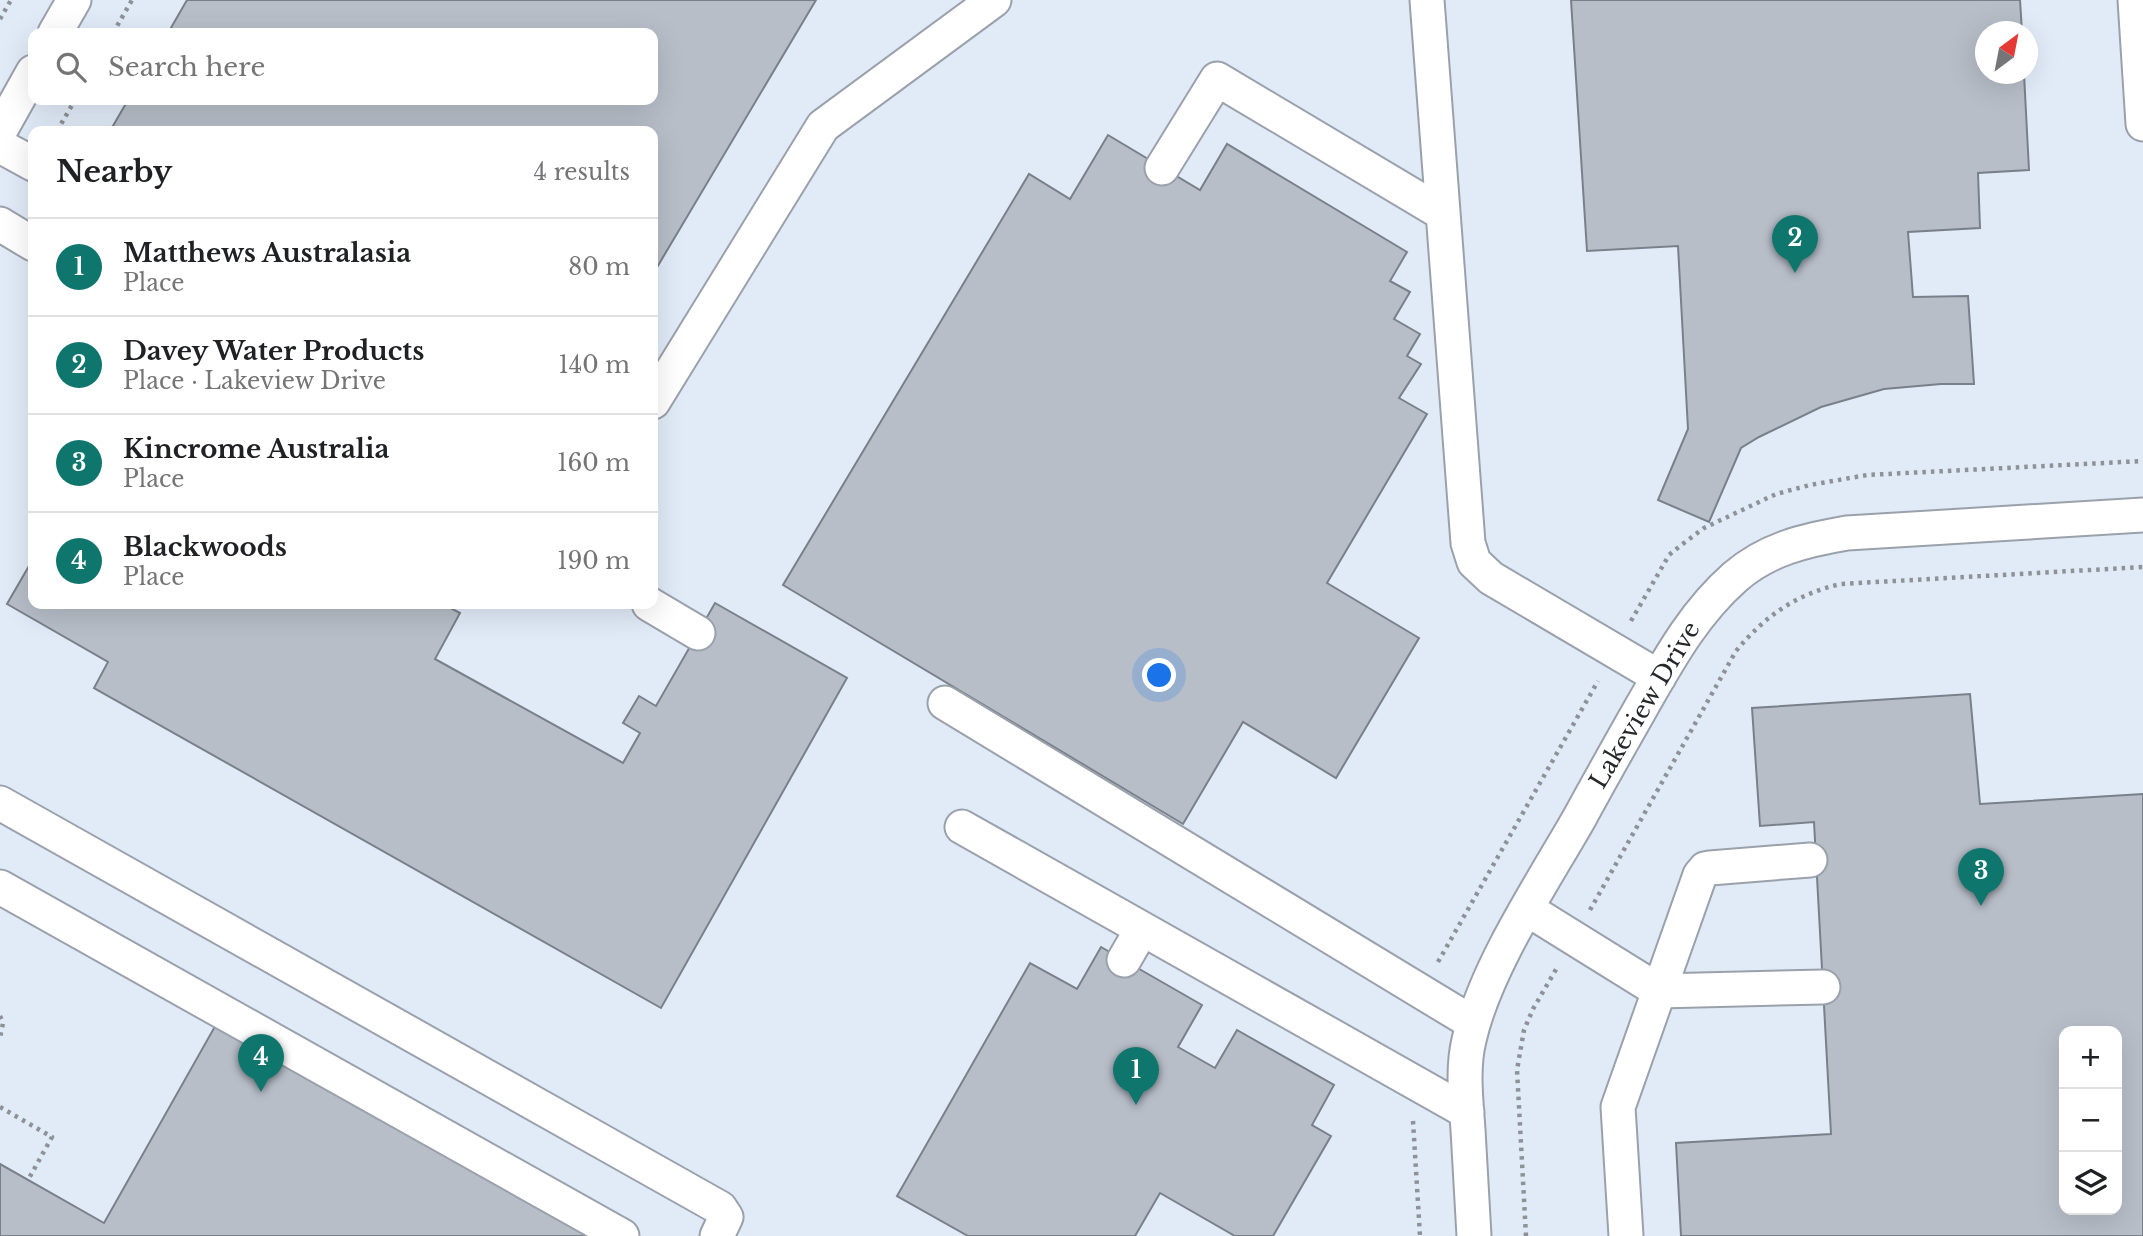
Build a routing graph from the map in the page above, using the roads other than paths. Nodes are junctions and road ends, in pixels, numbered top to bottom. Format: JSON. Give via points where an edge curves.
{"nodes":[{"id":1,"x":74,"y":0,"type":"edge"},
{"id":2,"x":994,"y":0,"type":"edge"},
{"id":3,"x":1427,"y":0,"type":"edge"},
{"id":4,"x":2135,"y":0,"type":"edge"},
{"id":5,"x":58,"y":28,"type":"edge"},
{"id":6,"x":17,"y":87,"type":"edge"},
{"id":7,"x":2143,"y":124,"type":"edge"},
{"id":8,"x":0,"y":131,"type":"edge"},
{"id":9,"x":0,"y":146,"type":"edge"},
{"id":10,"x":28,"y":161,"type":"edge"},
{"id":11,"x":1162,"y":168,"type":"dead end"},
{"id":12,"x":1443,"y":213,"type":"junction"},
{"id":13,"x":0,"y":224,"type":"edge"},
{"id":14,"x":28,"y":241,"type":"edge"},
{"id":15,"x":658,"y":394,"type":"edge"},
{"id":16,"x":2143,"y":515,"type":"edge"},
{"id":17,"x":657,"y":609,"type":"edge"},
{"id":18,"x":698,"y":633,"type":"dead end"},
{"id":19,"x":1659,"y":677,"type":"junction"},
{"id":20,"x":945,"y":703,"type":"dead end"},
{"id":21,"x":0,"y":803,"type":"edge"},
{"id":22,"x":962,"y":827,"type":"dead end"},
{"id":23,"x":1810,"y":860,"type":"dead end"},
{"id":24,"x":0,"y":887,"type":"edge"},
{"id":25,"x":1527,"y":909,"type":"junction"},
{"id":26,"x":1142,"y":929,"type":"junction"},
{"id":27,"x":1124,"y":960,"type":"dead end"},
{"id":28,"x":1823,"y":986,"type":"dead end"},
{"id":29,"x":1659,"y":991,"type":"junction"},
{"id":30,"x":1474,"y":1023,"type":"junction"},
{"id":31,"x":1467,"y":1112,"type":"junction"},
{"id":32,"x":622,"y":1236,"type":"edge"},
{"id":33,"x":717,"y":1236,"type":"edge"},
{"id":34,"x":1474,"y":1236,"type":"edge"},
{"id":35,"x":1626,"y":1236,"type":"edge"}],
"edges":[{"from":1,"to":5,"type":"street"},
{"from":2,"to":15,"type":"street","via":[[823,126]]},
{"from":3,"to":12,"type":"street"},
{"from":4,"to":7,"type":"street"},
{"from":6,"to":8,"type":"street"},
{"from":9,"to":10,"type":"street"},
{"from":11,"to":12,"type":"street","via":[[1217,79]]},
{"from":12,"to":19,"type":"street","via":[[1468,543],[1474,562],[1491,578]]},
{"from":13,"to":14,"type":"street"},
{"from":16,"to":19,"type":"street","name":"Lakeview Drive","via":[[1847,533],[1782,548],[1737,576],[1711,600]]},
{"from":17,"to":18,"type":"street"},
{"from":19,"to":25,"type":"street","name":"Lakeview Drive"},
{"from":20,"to":30,"type":"street"},
{"from":21,"to":33,"type":"street","via":[[720,1208],[726,1217]]},
{"from":22,"to":26,"type":"street"},
{"from":23,"to":29,"type":"street","via":[[1705,869]]},
{"from":24,"to":32,"type":"street"},
{"from":25,"to":29,"type":"street"},
{"from":25,"to":30,"type":"street","name":"Lakeview Drive"},
{"from":26,"to":27,"type":"street"},
{"from":26,"to":31,"type":"street"},
{"from":28,"to":29,"type":"street"},
{"from":29,"to":35,"type":"street","via":[[1618,1107]]},
{"from":30,"to":31,"type":"street","name":"Lakeview Drive","via":[[1468,1043]]},
{"from":31,"to":34,"type":"street","name":"Lakeview Drive"}]}
